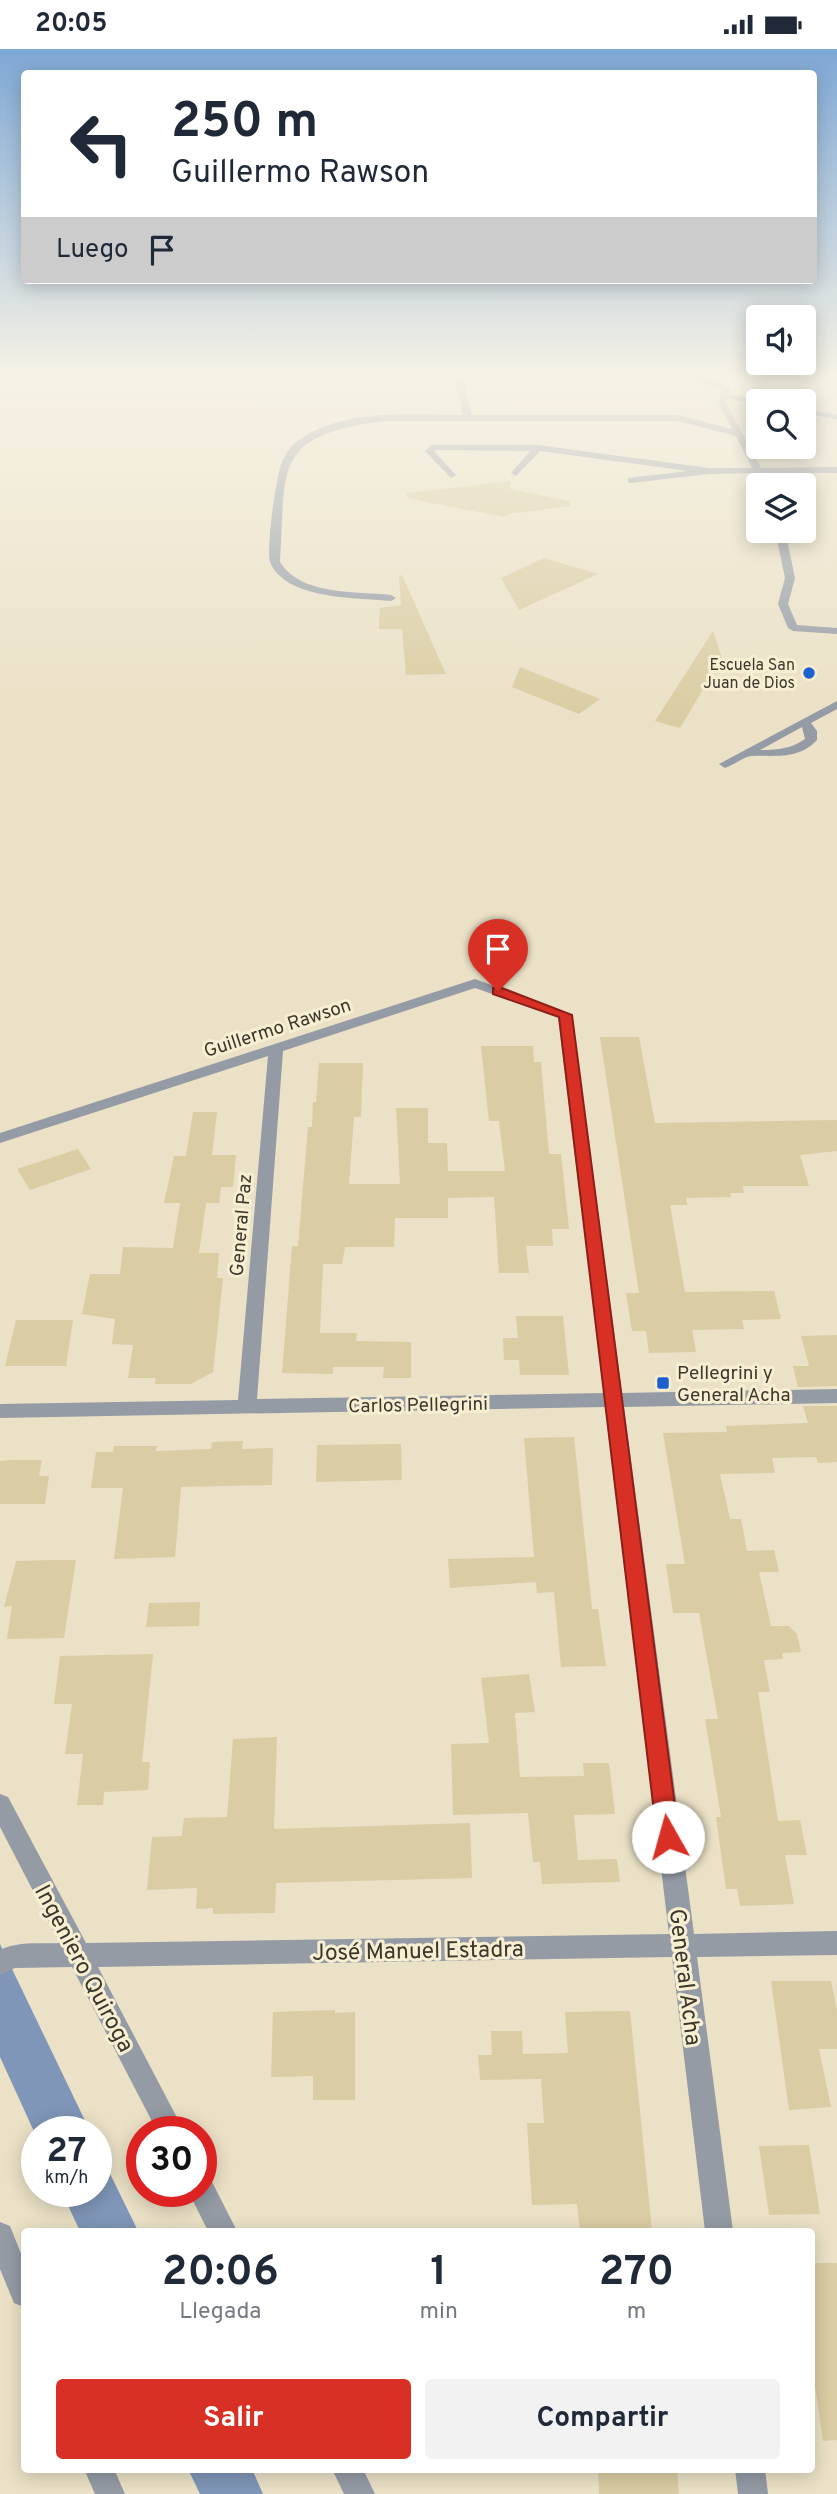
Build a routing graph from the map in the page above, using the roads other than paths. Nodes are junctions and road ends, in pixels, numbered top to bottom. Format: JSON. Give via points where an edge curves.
{"nodes":[{"id":1,"x":283,"y":486,"type":"edge"},
{"id":2,"x":783,"y":543,"type":"edge"},
{"id":3,"x":391,"y":598,"type":"dead end"},
{"id":4,"x":837,"y":631,"type":"edge"},
{"id":5,"x":837,"y":704,"type":"edge"},
{"id":6,"x":804,"y":722,"type":"junction"},
{"id":7,"x":746,"y":752,"type":"junction"},
{"id":8,"x":725,"y":764,"type":"dead end"},
{"id":9,"x":565,"y":1015,"type":"joint"},
{"id":10,"x":276,"y":1048,"type":"junction"},
{"id":11,"x":0,"y":1137,"type":"edge"},
{"id":12,"x":837,"y":1397,"type":"edge"},
{"id":13,"x":615,"y":1400,"type":"junction"},
{"id":14,"x":247,"y":1407,"type":"junction"},
{"id":15,"x":0,"y":1411,"type":"edge"},
{"id":16,"x":0,"y":1804,"type":"edge"},
{"id":17,"x":837,"y":1943,"type":"edge"},
{"id":18,"x":681,"y":1946,"type":"junction"},
{"id":19,"x":79,"y":1956,"type":"junction"},
{"id":20,"x":6,"y":1960,"type":"edge"},
{"id":21,"x":163,"y":2116,"type":"edge"},
{"id":22,"x":210,"y":2207,"type":"edge"},
{"id":23,"x":221,"y":2228,"type":"edge"},
{"id":24,"x":719,"y":2228,"type":"edge"},
{"id":25,"x":0,"y":2236,"type":"edge"},
{"id":26,"x":21,"y":2286,"type":"edge"},
{"id":27,"x":101,"y":2473,"type":"edge"},
{"id":28,"x":349,"y":2473,"type":"edge"},
{"id":29,"x":751,"y":2473,"type":"edge"},
{"id":30,"x":110,"y":2494,"type":"edge"},
{"id":31,"x":360,"y":2494,"type":"edge"},
{"id":32,"x":754,"y":2494,"type":"edge"}],
"edges":[{"from":1,"to":3,"type":"street","via":[[275,562],[278,571],[319,590]]},
{"from":2,"to":4,"type":"street","via":[[790,577],[783,604],[793,628]]},
{"from":5,"to":6,"type":"street"},
{"from":6,"to":7,"type":"street"},
{"from":6,"to":7,"type":"street","via":[[811,731],[802,748],[776,754]]},
{"from":7,"to":8,"type":"street"},
{"from":9,"to":10,"type":"street","name":"Guillermo Rawson","via":[[475,983]]},
{"from":9,"to":13,"type":"street","name":"General Acha"},
{"from":10,"to":11,"type":"street","name":"Guillermo Rawson"},
{"from":10,"to":14,"type":"street","name":"General Paz"},
{"from":12,"to":13,"type":"street","name":"Carlos Pellegrini"},
{"from":13,"to":14,"type":"street","name":"Carlos Pellegrini"},
{"from":13,"to":18,"type":"street","name":"General Acha"},
{"from":14,"to":15,"type":"street","name":"Carlos Pellegrini"},
{"from":16,"to":19,"type":"street","name":"Ingeniero Quiroga"},
{"from":17,"to":18,"type":"street","name":"José Manuel Estadra"},
{"from":18,"to":19,"type":"street","name":"José Manuel Estadra"},
{"from":18,"to":24,"type":"street","name":"General Acha"},
{"from":19,"to":20,"type":"street","name":"José Manuel Estadra"},
{"from":19,"to":21,"type":"street","name":"Ingeniero Quiroga"},
{"from":22,"to":23,"type":"street"},
{"from":25,"to":26,"type":"street"},
{"from":27,"to":30,"type":"street"},
{"from":28,"to":31,"type":"street"},
{"from":29,"to":32,"type":"street"}]}
